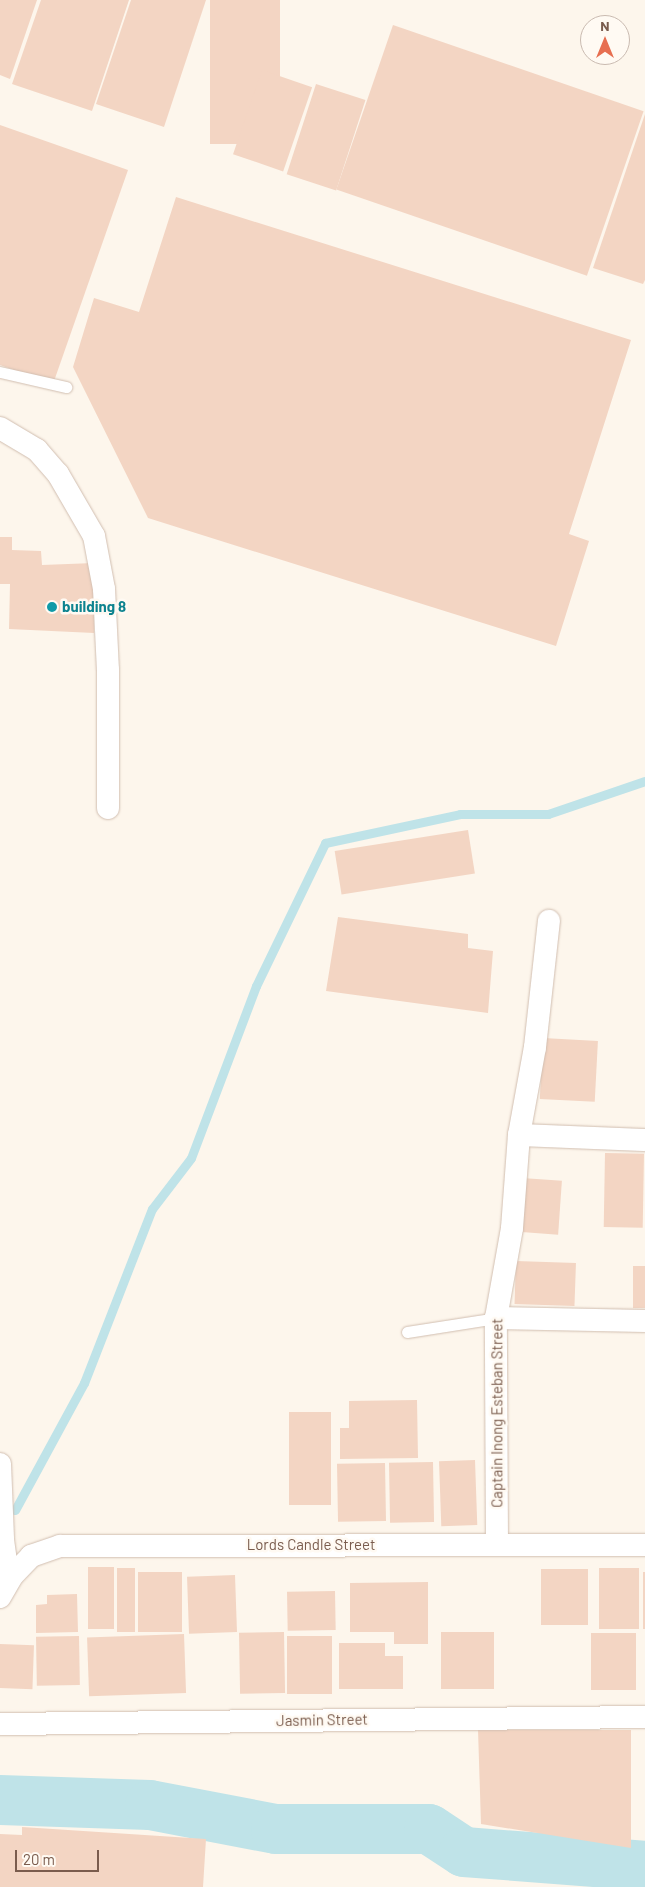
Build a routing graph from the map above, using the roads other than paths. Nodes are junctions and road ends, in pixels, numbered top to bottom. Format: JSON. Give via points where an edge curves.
{"nodes":[{"id":1,"x":0,"y":372,"type":"edge"},
{"id":2,"x":66,"y":387,"type":"dead end"},
{"id":3,"x":0,"y":428,"type":"edge"},
{"id":4,"x":108,"y":808,"type":"dead end"},
{"id":5,"x":549,"y":921,"type":"dead end"},
{"id":6,"x":519,"y":1134,"type":"junction"},
{"id":7,"x":645,"y":1140,"type":"edge"},
{"id":8,"x":496,"y":1318,"type":"junction"},
{"id":9,"x":645,"y":1321,"type":"edge"},
{"id":10,"x":407,"y":1332,"type":"dead end"},
{"id":11,"x":0,"y":1464,"type":"edge"},
{"id":12,"x":497,"y":1544,"type":"junction"},
{"id":13,"x":645,"y":1545,"type":"edge"},
{"id":14,"x":5,"y":1586,"type":"edge"},
{"id":15,"x":645,"y":1717,"type":"edge"},
{"id":16,"x":0,"y":1724,"type":"edge"}],
"edges":[{"from":1,"to":2,"type":"lane"},
{"from":3,"to":4,"type":"street","via":[[37,450],[58,474],[94,536],[104,589],[108,670]]},
{"from":5,"to":6,"type":"street","name":"Captain Inong Esteban Street","via":[[535,1047]]},
{"from":6,"to":7,"type":"street"},
{"from":6,"to":8,"type":"street","name":"Captain Inong Esteban Street","via":[[512,1228]]},
{"from":8,"to":9,"type":"street"},
{"from":8,"to":10,"type":"lane"},
{"from":8,"to":12,"type":"street","name":"Captain Inong Esteban Street"},
{"from":11,"to":14,"type":"street","via":[[3,1540],[8,1568]]},
{"from":12,"to":13,"type":"street","name":"Lords Candle Street"},
{"from":12,"to":14,"type":"street","name":"Lords Candle Street","via":[[60,1546],[32,1556]]},
{"from":15,"to":16,"type":"street","name":"Jasmin Street"}]}
